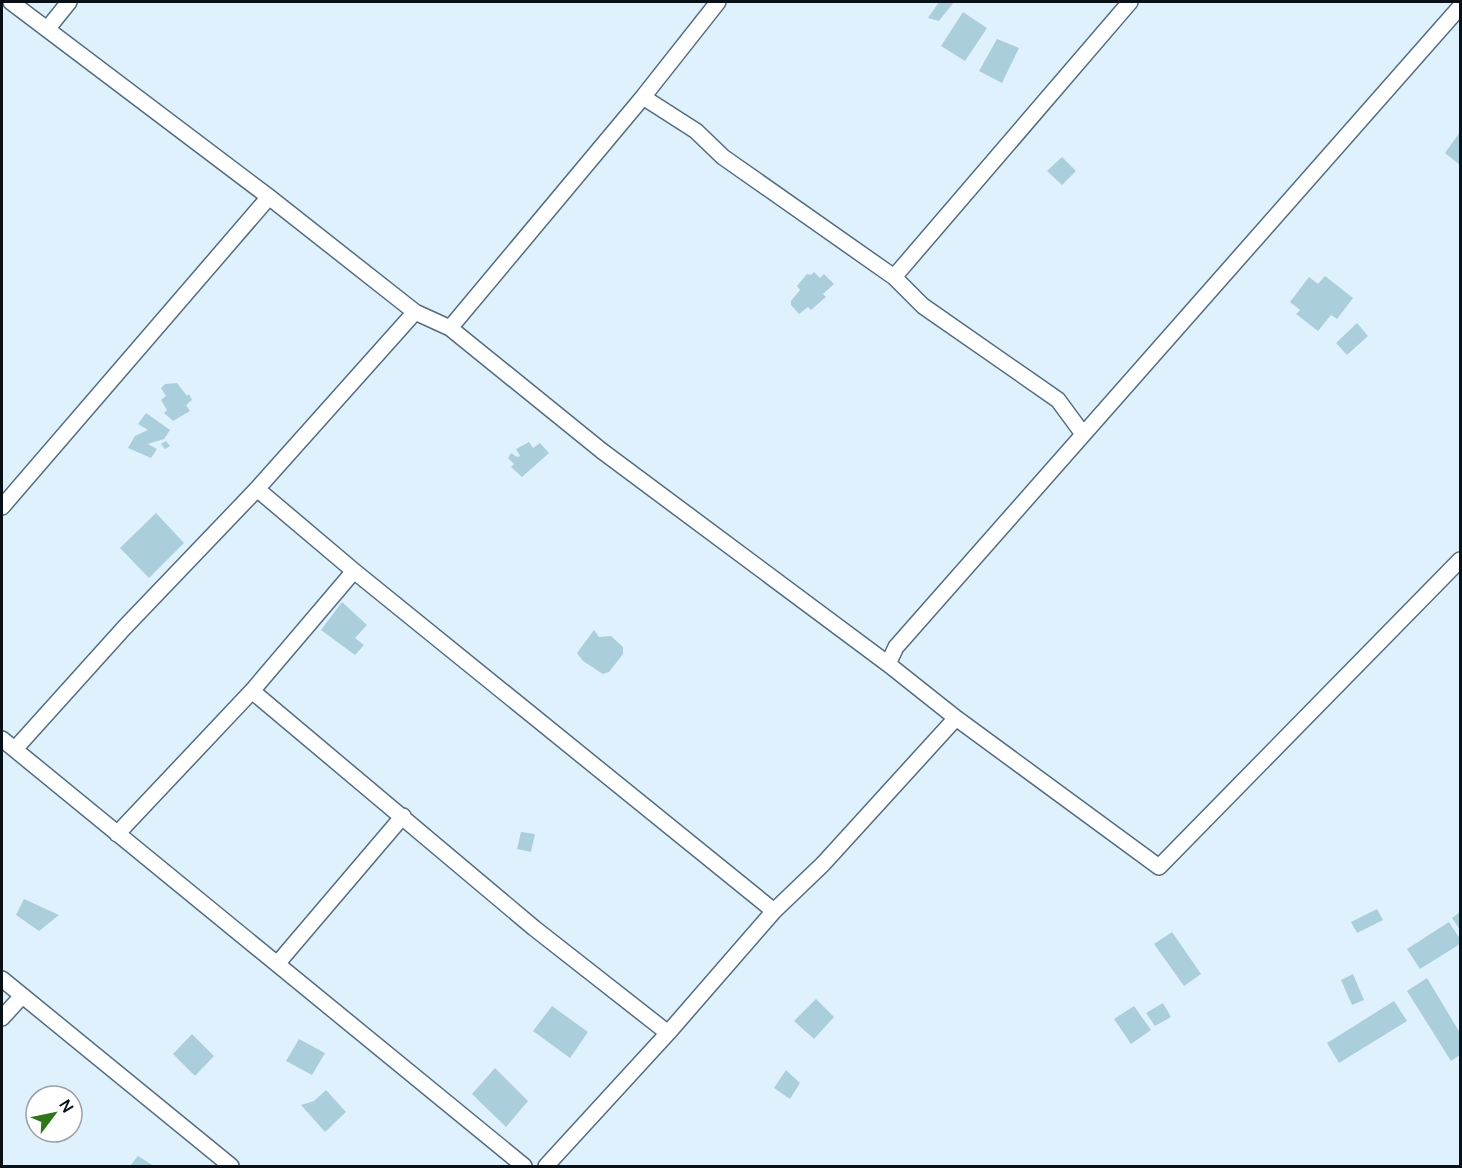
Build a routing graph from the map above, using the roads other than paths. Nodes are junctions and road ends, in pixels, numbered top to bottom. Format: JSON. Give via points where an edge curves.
{"nodes":[{"id":1,"x":11,"y":2,"type":"edge"},
{"id":2,"x":69,"y":2,"type":"edge"},
{"id":3,"x":718,"y":2,"type":"edge"},
{"id":4,"x":1130,"y":2,"type":"edge"},
{"id":5,"x":1461,"y":7,"type":"edge"},
{"id":6,"x":48,"y":28,"type":"junction"},
{"id":7,"x":643,"y":96,"type":"junction"},
{"id":8,"x":269,"y":197,"type":"junction"},
{"id":9,"x":894,"y":277,"type":"junction"},
{"id":10,"x":415,"y":312,"type":"junction"},
{"id":11,"x":450,"y":328,"type":"junction"},
{"id":12,"x":1083,"y":434,"type":"junction"},
{"id":13,"x":257,"y":489,"type":"junction"},
{"id":14,"x":2,"y":507,"type":"edge"},
{"id":15,"x":1461,"y":560,"type":"edge"},
{"id":16,"x":354,"y":571,"type":"junction"},
{"id":17,"x":888,"y":664,"type":"junction"},
{"id":18,"x":252,"y":691,"type":"junction"},
{"id":19,"x":956,"y":718,"type":"junction"},
{"id":20,"x":2,"y":739,"type":"edge"},
{"id":21,"x":15,"y":749,"type":"junction"},
{"id":22,"x":402,"y":816,"type":"junction"},
{"id":23,"x":117,"y":834,"type":"junction"},
{"id":24,"x":774,"y":911,"type":"junction"},
{"id":25,"x":277,"y":964,"type":"junction"},
{"id":26,"x":2,"y":979,"type":"edge"},
{"id":27,"x":22,"y":996,"type":"junction"},
{"id":28,"x":2,"y":1018,"type":"edge"},
{"id":29,"x":668,"y":1033,"type":"junction"},
{"id":30,"x":231,"y":1167,"type":"edge"},
{"id":31,"x":524,"y":1167,"type":"edge"},
{"id":32,"x":546,"y":1167,"type":"edge"}],
"edges":[{"from":1,"to":6,"type":"street"},
{"from":2,"to":6,"type":"street"},
{"from":3,"to":7,"type":"street"},
{"from":4,"to":9,"type":"street"},
{"from":5,"to":12,"type":"street"},
{"from":6,"to":8,"type":"street"},
{"from":7,"to":9,"type":"street"},
{"from":7,"to":11,"type":"street"},
{"from":8,"to":10,"type":"street"},
{"from":8,"to":14,"type":"street"},
{"from":9,"to":12,"type":"street","via":[[922,306],[1059,400]]},
{"from":10,"to":11,"type":"street"},
{"from":10,"to":13,"type":"street"},
{"from":11,"to":17,"type":"street","via":[[602,451]]},
{"from":12,"to":17,"type":"street","via":[[896,647]]},
{"from":13,"to":16,"type":"street"},
{"from":13,"to":21,"type":"street"},
{"from":15,"to":19,"type":"street","via":[[1159,867]]},
{"from":16,"to":18,"type":"street"},
{"from":16,"to":24,"type":"street"},
{"from":17,"to":19,"type":"street"},
{"from":18,"to":22,"type":"street"},
{"from":18,"to":23,"type":"street"},
{"from":19,"to":24,"type":"street","via":[[824,864]]},
{"from":20,"to":21,"type":"street"},
{"from":21,"to":23,"type":"street"},
{"from":22,"to":25,"type":"street"},
{"from":22,"to":29,"type":"street","via":[[534,928]]},
{"from":23,"to":25,"type":"street"},
{"from":24,"to":29,"type":"street"},
{"from":25,"to":31,"type":"street"},
{"from":26,"to":27,"type":"street"},
{"from":27,"to":28,"type":"street"},
{"from":27,"to":30,"type":"street"},
{"from":29,"to":32,"type":"street"}]}
